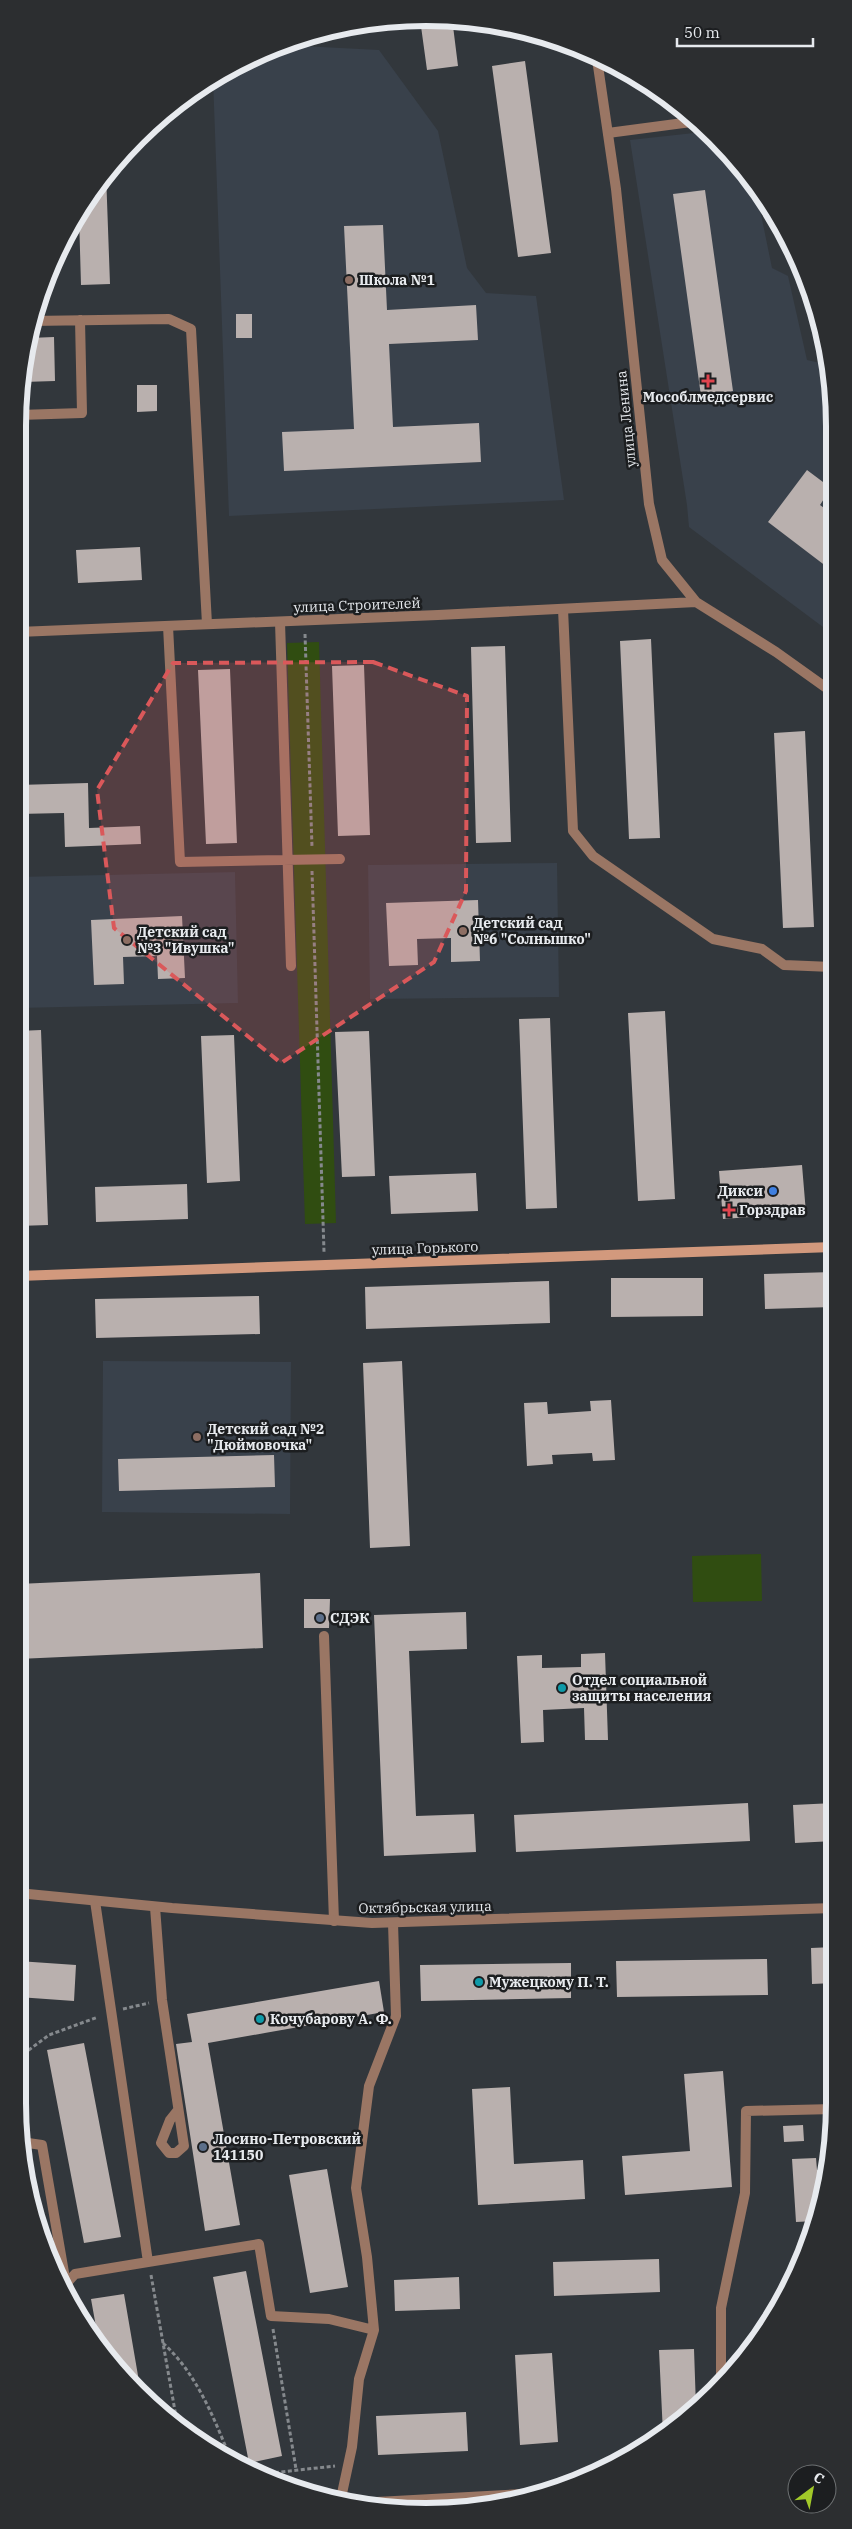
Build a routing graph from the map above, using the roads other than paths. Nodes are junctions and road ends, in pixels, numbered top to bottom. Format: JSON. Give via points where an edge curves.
{"nodes":[{"id":1,"x":599,"y":65,"type":"edge"},
{"id":2,"x":687,"y":123,"type":"edge"},
{"id":3,"x":608,"y":133,"type":"junction"},
{"id":4,"x":80,"y":320,"type":"junction"},
{"id":5,"x":41,"y":321,"type":"edge"},
{"id":6,"x":26,"y":415,"type":"edge"},
{"id":7,"x":696,"y":602,"type":"junction"},
{"id":8,"x":563,"y":609,"type":"junction"},
{"id":9,"x":280,"y":622,"type":"junction"},
{"id":10,"x":207,"y":624,"type":"junction"},
{"id":11,"x":168,"y":626,"type":"junction"},
{"id":12,"x":26,"y":632,"type":"edge"},
{"id":13,"x":826,"y":688,"type":"edge"},
{"id":14,"x":288,"y":858,"type":"junction"},
{"id":15,"x":340,"y":859,"type":"dead end"},
{"id":16,"x":291,"y":966,"type":"dead end"},
{"id":17,"x":826,"y":967,"type":"edge"},
{"id":18,"x":826,"y":1247,"type":"edge"},
{"id":19,"x":26,"y":1276,"type":"edge"},
{"id":20,"x":324,"y":1636,"type":"dead end"},
{"id":21,"x":26,"y":1895,"type":"edge"},
{"id":22,"x":95,"y":1901,"type":"junction"},
{"id":23,"x":154,"y":1907,"type":"junction"},
{"id":24,"x":826,"y":1908,"type":"edge"},
{"id":25,"x":334,"y":1921,"type":"junction"},
{"id":26,"x":393,"y":1923,"type":"junction"},
{"id":27,"x":826,"y":2109,"type":"edge"},
{"id":28,"x":178,"y":2110,"type":"dead end"},
{"id":29,"x":29,"y":2143,"type":"edge"},
{"id":30,"x":148,"y":2262,"type":"junction"},
{"id":31,"x":63,"y":2269,"type":"edge"},
{"id":32,"x":68,"y":2281,"type":"edge"},
{"id":33,"x":374,"y":2330,"type":"junction"},
{"id":34,"x":721,"y":2373,"type":"edge"},
{"id":35,"x":342,"y":2494,"type":"edge"},
{"id":36,"x":501,"y":2495,"type":"edge"},
{"id":37,"x":397,"y":2502,"type":"edge"}],
"edges":[{"from":1,"to":3,"type":"street","name":"улица Ленина"},
{"from":2,"to":3,"type":"street"},
{"from":3,"to":7,"type":"street","name":"улица Ленина","via":[[649,504],[662,560]]},
{"from":4,"to":5,"type":"street"},
{"from":4,"to":6,"type":"street","via":[[82,412]]},
{"from":4,"to":10,"type":"street","via":[[169,319],[191,329]]},
{"from":7,"to":8,"type":"street","name":"улица Строителей"},
{"from":7,"to":13,"type":"street","name":"улица Ленина"},
{"from":8,"to":9,"type":"street","name":"улица Строителей"},
{"from":8,"to":17,"type":"street","via":[[573,831],[593,856],[713,939],[762,949],[784,966]]},
{"from":9,"to":10,"type":"street","name":"улица Строителей"},
{"from":9,"to":14,"type":"street"},
{"from":10,"to":11,"type":"street","name":"улица Строителей"},
{"from":11,"to":12,"type":"street","name":"улица Строителей"},
{"from":11,"to":14,"type":"street","via":[[180,862]]},
{"from":14,"to":15,"type":"street"},
{"from":14,"to":16,"type":"street"},
{"from":18,"to":19,"type":"street","name":"улица Горького"},
{"from":20,"to":25,"type":"street"},
{"from":21,"to":22,"type":"street","name":"Октябрьская улица"},
{"from":22,"to":23,"type":"street","name":"Октябрьская улица"},
{"from":22,"to":30,"type":"street"},
{"from":23,"to":25,"type":"street","name":"Октябрьская улица"},
{"from":23,"to":28,"type":"street","via":[[162,2000]]},
{"from":24,"to":26,"type":"street","name":"Октябрьская улица"},
{"from":25,"to":26,"type":"street","name":"Октябрьская улица"},
{"from":26,"to":33,"type":"street","via":[[396,2016],[369,2086],[356,2188]]},
{"from":27,"to":34,"type":"street","via":[[746,2111],[745,2193],[721,2308]]},
{"from":29,"to":31,"type":"street","via":[[42,2145]]},
{"from":30,"to":32,"type":"street","via":[[75,2274]]},
{"from":30,"to":33,"type":"street","via":[[259,2244],[271,2316],[329,2319]]},
{"from":33,"to":35,"type":"street","via":[[359,2379]]},
{"from":36,"to":37,"type":"street"}]}
